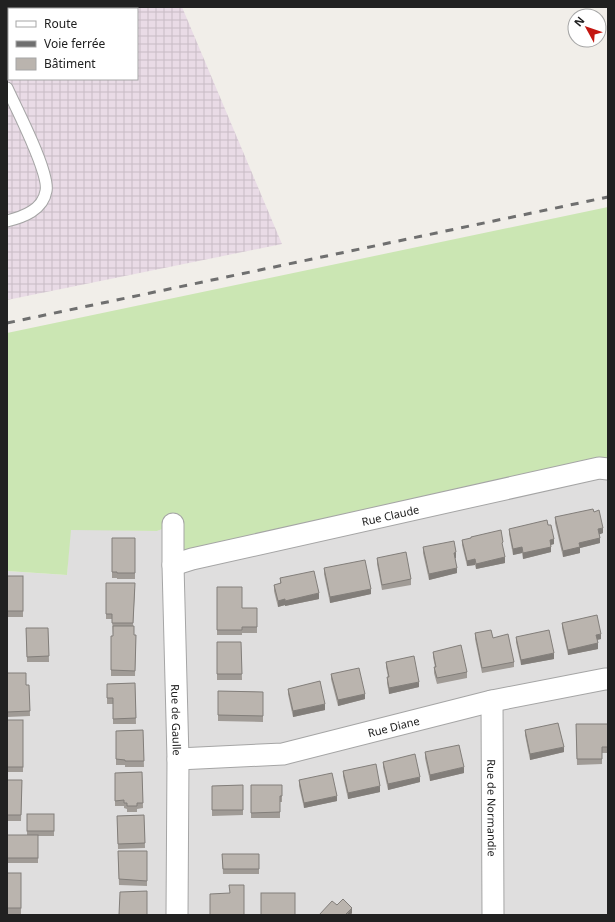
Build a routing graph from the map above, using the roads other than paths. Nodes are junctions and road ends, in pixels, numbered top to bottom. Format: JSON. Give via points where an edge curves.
{"nodes":[{"id":1,"x":7,"y":88,"type":"edge"},
{"id":2,"x":7,"y":221,"type":"edge"},
{"id":3,"x":608,"y":468,"type":"edge"},
{"id":4,"x":173,"y":524,"type":"dead end"},
{"id":5,"x":173,"y":565,"type":"junction"},
{"id":6,"x":608,"y":679,"type":"edge"},
{"id":7,"x":492,"y":701,"type":"junction"},
{"id":8,"x":178,"y":759,"type":"junction"},
{"id":9,"x":177,"y":915,"type":"edge"},
{"id":10,"x":493,"y":915,"type":"edge"}],
"edges":[{"from":1,"to":2,"type":"lane","via":[[35,149],[47,190],[34,210]]},
{"from":3,"to":5,"type":"street","name":"Rue Claude"},
{"from":4,"to":5,"type":"street","name":"Rue de Gaulle"},
{"from":5,"to":8,"type":"street","name":"Rue de Gaulle"},
{"from":6,"to":7,"type":"street","name":"Rue Diane"},
{"from":7,"to":8,"type":"street","name":"Rue Diane","via":[[283,754]]},
{"from":7,"to":10,"type":"street","name":"Rue de Normandie"},
{"from":8,"to":9,"type":"street","name":"Rue de Gaulle"}]}
